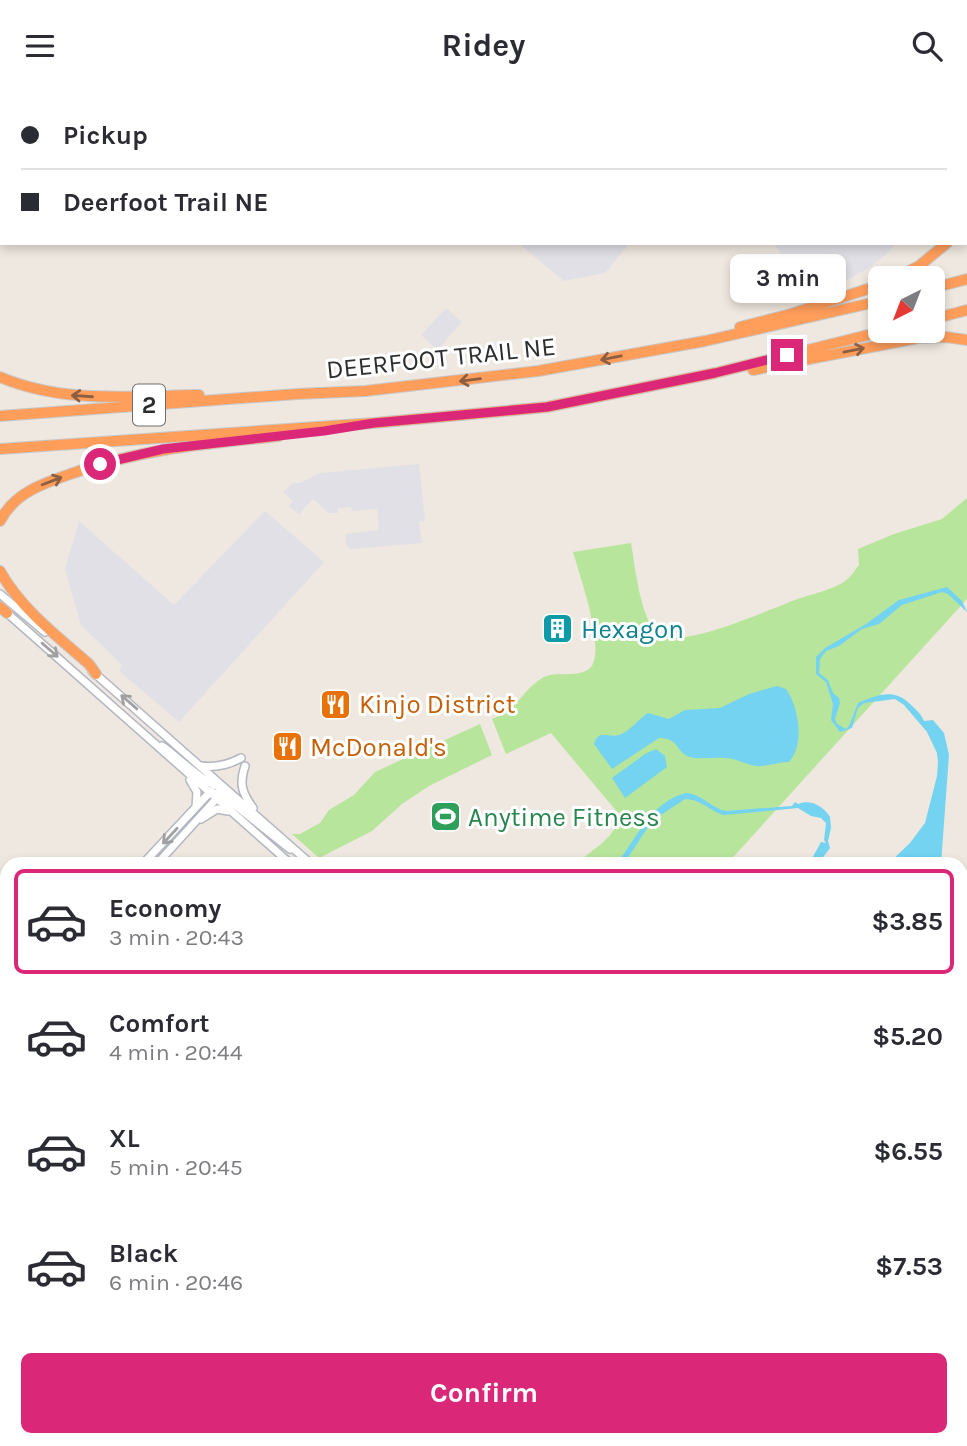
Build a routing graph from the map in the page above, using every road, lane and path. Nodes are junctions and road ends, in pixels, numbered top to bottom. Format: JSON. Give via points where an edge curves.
{"nodes":[{"id":1,"x":937,"y":245,"type":"edge"},
{"id":2,"x":945,"y":245,"type":"edge"},
{"id":3,"x":910,"y":266,"type":"edge"},
{"id":4,"x":919,"y":266,"type":"edge"},
{"id":5,"x":967,"y":279,"type":"edge"},
{"id":6,"x":945,"y":285,"type":"edge"},
{"id":7,"x":868,"y":289,"type":"edge"},
{"id":8,"x":868,"y":304,"type":"edge"},
{"id":9,"x":967,"y":310,"type":"edge"},
{"id":10,"x":945,"y":316,"type":"edge"},
{"id":11,"x":868,"y":335,"type":"edge"},
{"id":12,"x":967,"y":340,"type":"edge"},
{"id":13,"x":678,"y":345,"type":"junction"},
{"id":14,"x":715,"y":373,"type":"junction"},
{"id":15,"x":0,"y":377,"type":"edge"},
{"id":16,"x":297,"y":394,"type":"junction"},
{"id":17,"x":0,"y":416,"type":"edge"},
{"id":18,"x":374,"y":423,"type":"junction"},
{"id":19,"x":0,"y":450,"type":"edge"},
{"id":20,"x":0,"y":521,"type":"edge"},
{"id":21,"x":0,"y":571,"type":"edge"},
{"id":22,"x":0,"y":594,"type":"edge"},
{"id":23,"x":3,"y":609,"type":"edge"},
{"id":24,"x":96,"y":674,"type":"junction"},
{"id":25,"x":139,"y":729,"type":"junction"},
{"id":26,"x":241,"y":758,"type":"dead end"},
{"id":27,"x":176,"y":763,"type":"junction"},
{"id":28,"x":201,"y":766,"type":"junction"},
{"id":29,"x":245,"y":766,"type":"dead end"},
{"id":30,"x":217,"y":790,"type":"junction"},
{"id":31,"x":196,"y":807,"type":"junction"},
{"id":32,"x":231,"y":811,"type":"junction"},
{"id":33,"x":261,"y":820,"type":"junction"},
{"id":34,"x":194,"y":823,"type":"junction"},
{"id":35,"x":149,"y":857,"type":"edge"},
{"id":36,"x":163,"y":857,"type":"edge"},
{"id":37,"x":283,"y":857,"type":"edge"},
{"id":38,"x":301,"y":857,"type":"edge"},
{"id":39,"x":303,"y":857,"type":"edge"}],
"edges":[{"from":1,"to":3,"type":"highway"},
{"from":2,"to":4,"type":"highway"},
{"from":5,"to":6,"type":"highway"},
{"from":7,"to":13,"type":"highway"},
{"from":8,"to":13,"type":"highway","name":"DEERFOOT TRAIL NE","number":"2"},
{"from":9,"to":10,"type":"highway"},
{"from":11,"to":14,"type":"highway","number":"2"},
{"from":14,"to":12,"type":"highway","one_way":true,"via":[[731,374],[918,338]]},
{"from":13,"to":16,"type":"highway","name":"DEERFOOT TRAIL NE","number":"2","one_way":true,"via":[[525,373]]},
{"from":14,"to":18,"type":"highway","number":"2","via":[[547,407]]},
{"from":16,"to":15,"type":"highway","one_way":true,"via":[[84,397],[34,389]]},
{"from":16,"to":17,"type":"highway","name":"DEERFOOT TRAIL NE","number":"2"},
{"from":18,"to":19,"type":"highway","number":"2"},
{"from":20,"to":18,"type":"highway","one_way":true,"via":[[11,504],[32,489],[128,456]]},
{"from":21,"to":24,"type":"highway","via":[[34,613]]},
{"from":22,"to":24,"type":"main road"},
{"from":23,"to":25,"type":"main road","one_way":true},
{"from":28,"to":24,"type":"main road","one_way":true},
{"from":25,"to":27,"type":"main road"},
{"from":25,"to":30,"type":"main road"},
{"from":26,"to":28,"type":"main road","via":[[230,764]]},
{"from":27,"to":30,"type":"main road"},
{"from":27,"to":31,"type":"main road","via":[[195,786]]},
{"from":28,"to":30,"type":"main road"},
{"from":29,"to":33,"type":"main road","via":[[243,794]]},
{"from":30,"to":31,"type":"main road"},
{"from":30,"to":32,"type":"main road"},
{"from":30,"to":33,"type":"main road"},
{"from":30,"to":34,"type":"main road"},
{"from":30,"to":38,"type":"main road"},
{"from":31,"to":35,"type":"main road","one_way":true},
{"from":32,"to":34,"type":"main road","via":[[218,809]]},
{"from":32,"to":37,"type":"main road"},
{"from":33,"to":39,"type":"main road"},
{"from":34,"to":36,"type":"main road"}]}
